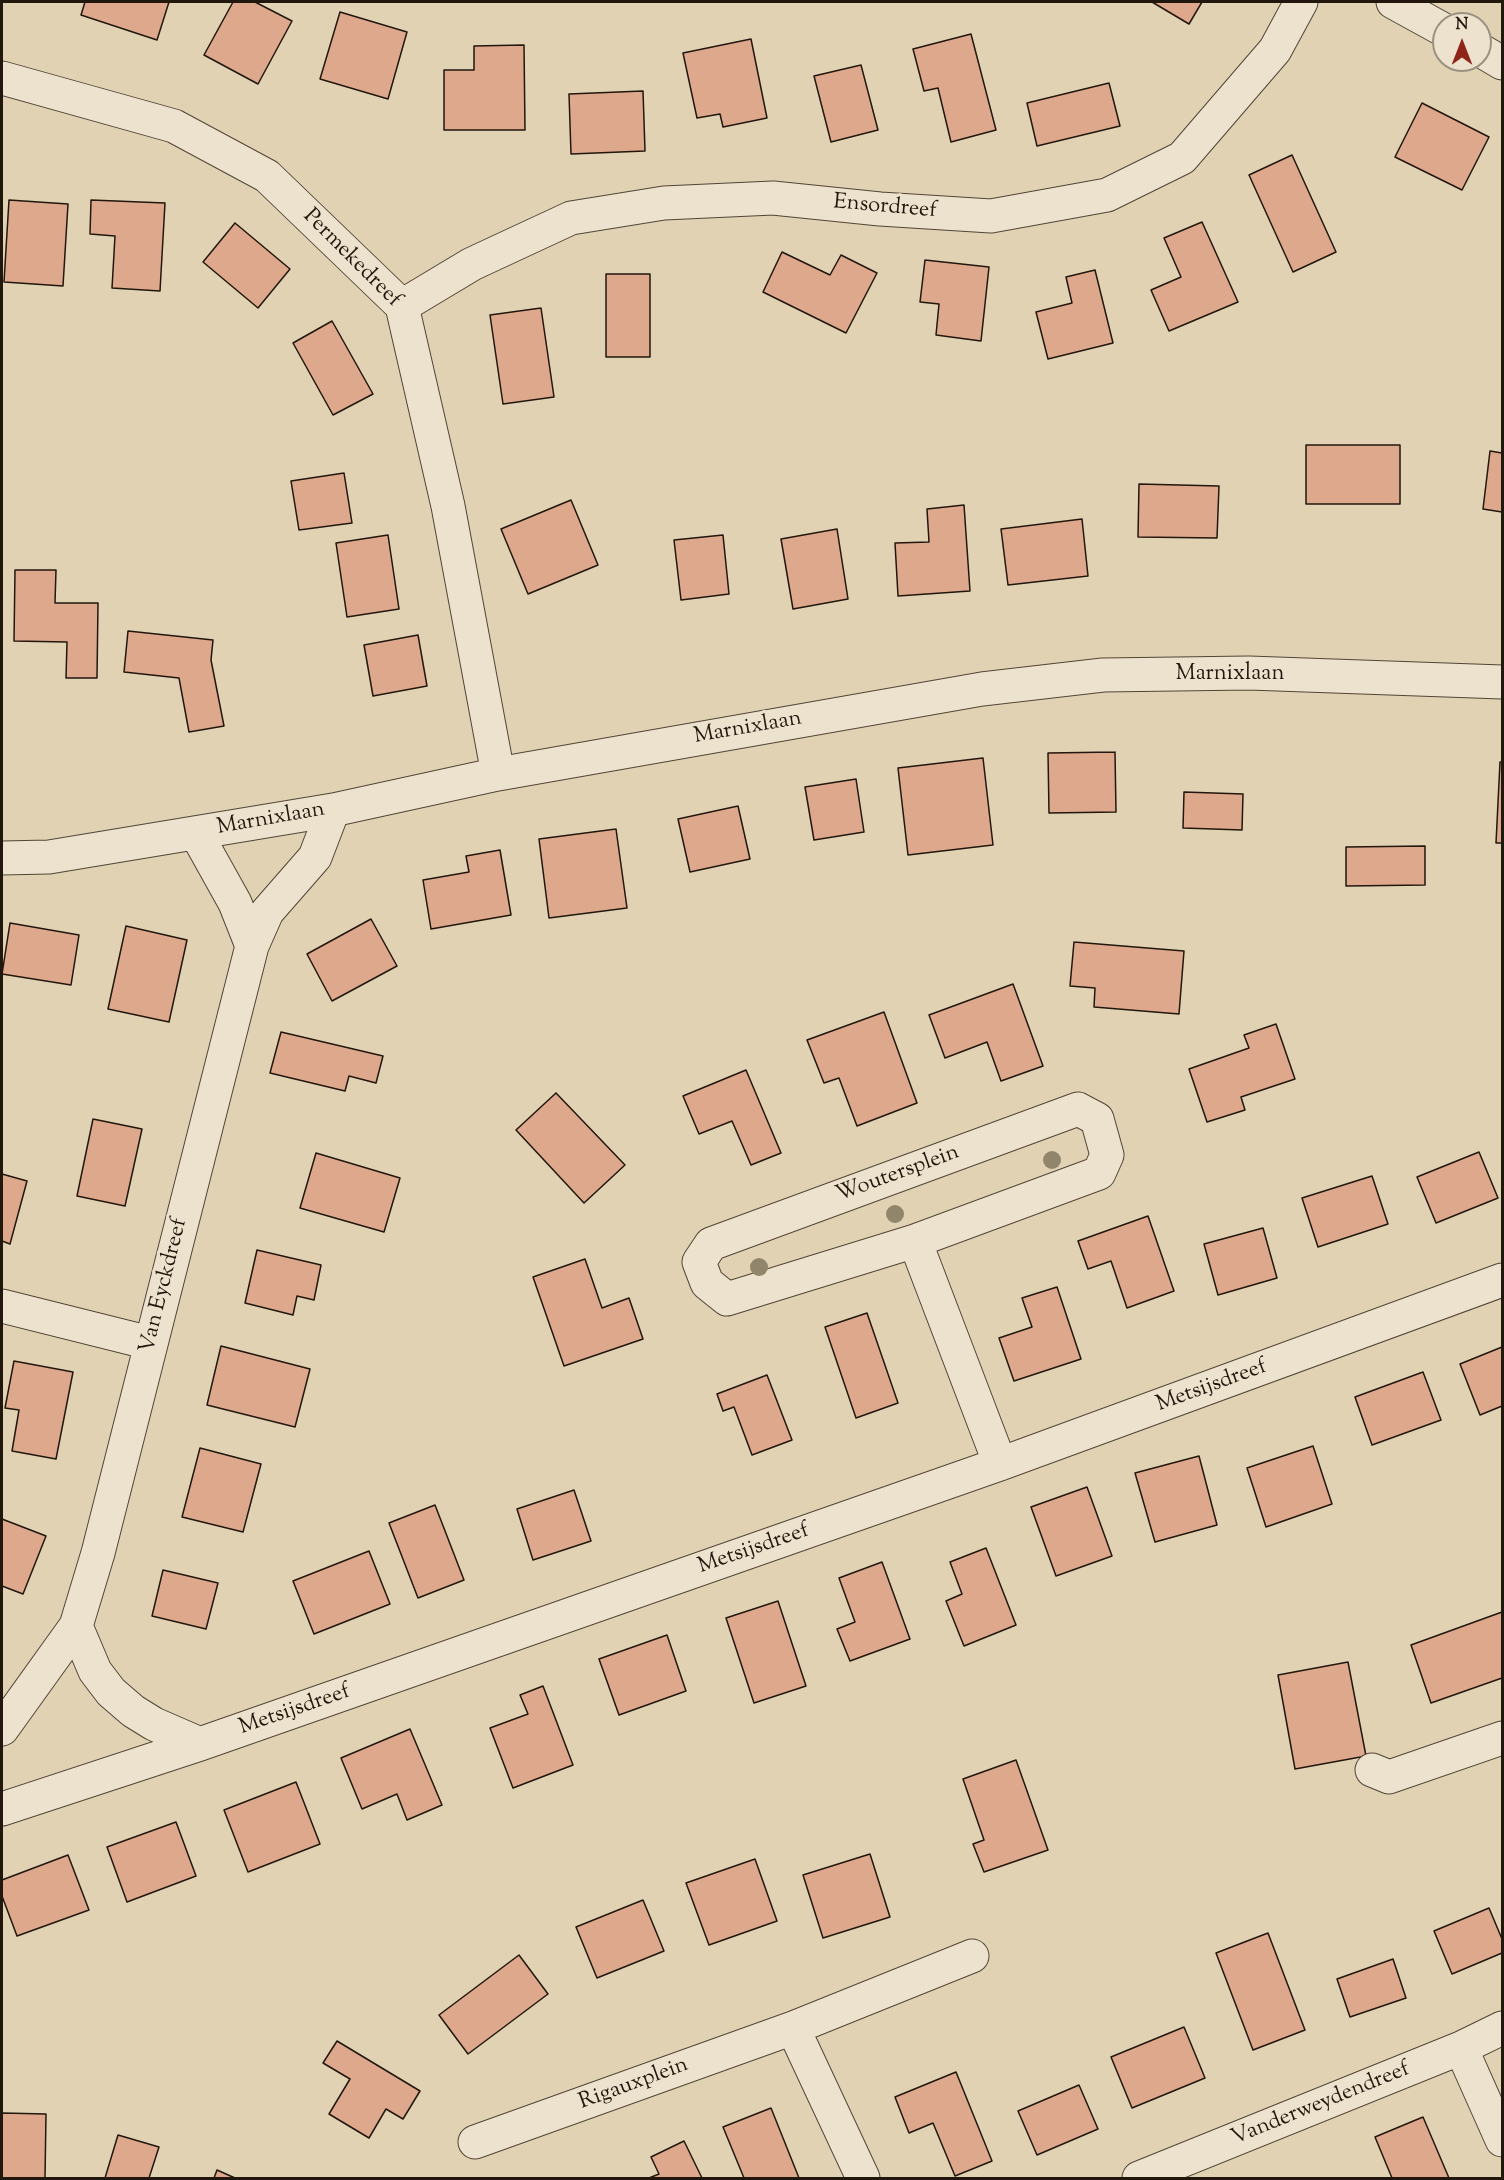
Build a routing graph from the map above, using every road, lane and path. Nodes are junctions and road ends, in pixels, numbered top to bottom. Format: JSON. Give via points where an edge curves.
{"nodes":[{"id":1,"x":1301,"y":2,"type":"edge"},
{"id":2,"x":1393,"y":2,"type":"edge"},
{"id":3,"x":1432,"y":23,"type":"edge"},
{"id":4,"x":2,"y":78,"type":"edge"},
{"id":5,"x":402,"y":306,"type":"junction"},
{"id":6,"x":1503,"y":682,"type":"edge"},
{"id":7,"x":498,"y":774,"type":"junction"},
{"id":8,"x":333,"y":810,"type":"junction"},
{"id":9,"x":196,"y":833,"type":"junction"},
{"id":10,"x":2,"y":858,"type":"edge"},
{"id":11,"x":252,"y":946,"type":"junction"},
{"id":12,"x":915,"y":1240,"type":"junction"},
{"id":13,"x":1503,"y":1280,"type":"edge"},
{"id":14,"x":2,"y":1306,"type":"edge"},
{"id":15,"x":150,"y":1342,"type":"junction"},
{"id":16,"x":1000,"y":1464,"type":"junction"},
{"id":17,"x":76,"y":1626,"type":"junction"},
{"id":18,"x":2,"y":1729,"type":"edge"},
{"id":19,"x":1503,"y":1738,"type":"edge"},
{"id":20,"x":200,"y":1744,"type":"junction"},
{"id":21,"x":1372,"y":1770,"type":"dead end"},
{"id":22,"x":2,"y":1809,"type":"edge"},
{"id":23,"x":972,"y":1956,"type":"dead end"},
{"id":24,"x":793,"y":2028,"type":"junction"},
{"id":25,"x":1503,"y":2028,"type":"edge"},
{"id":26,"x":1461,"y":2048,"type":"junction"},
{"id":27,"x":1503,"y":2140,"type":"edge"},
{"id":28,"x":475,"y":2142,"type":"dead end"},
{"id":29,"x":863,"y":2178,"type":"edge"},
{"id":30,"x":1139,"y":2178,"type":"edge"}],
"edges":[{"from":1,"to":5,"type":"street","name":"Ensordreef","via":[[1275,50],[1182,159],[1107,195],[991,216],[773,198],[652,205],[571,218],[472,264]]},
{"from":2,"to":3,"type":"street"},
{"from":4,"to":5,"type":"street","name":"Permekedreef","via":[[174,126],[267,176]]},
{"from":5,"to":7,"type":"street","name":"Permekedreef","via":[[448,506]]},
{"from":6,"to":7,"type":"street","name":"Marnixlaan","via":[[1249,673],[1103,675],[982,689]]},
{"from":7,"to":8,"type":"street","name":"Marnixlaan"},
{"from":8,"to":9,"type":"street","name":"Marnixlaan"},
{"from":8,"to":11,"type":"street","name":"Van Eyckdreef","via":[[315,858],[267,912]]},
{"from":9,"to":10,"type":"street","name":"Marnixlaan","via":[[49,857]]},
{"from":9,"to":11,"type":"street","via":[[235,903]]},
{"from":11,"to":15,"type":"street","name":"Van Eyckdreef"},
{"from":12,"to":12,"type":"street","name":"Woutersplein","via":[[1099,1173],[1107,1155],[1097,1119],[1078,1109],[711,1244],[699,1262],[707,1283],[728,1299]]},
{"from":12,"to":16,"type":"street"},
{"from":13,"to":16,"type":"street","name":"Metsijsdreef"},
{"from":14,"to":15,"type":"street"},
{"from":15,"to":17,"type":"street","name":"Van Eyckdreef"},
{"from":16,"to":20,"type":"street","name":"Metsijsdreef"},
{"from":17,"to":18,"type":"street","name":"Van Eyckdreef"},
{"from":17,"to":20,"type":"street","via":[[95,1671],[111,1692],[154,1724]]},
{"from":19,"to":21,"type":"street","via":[[1389,1777]]},
{"from":20,"to":22,"type":"street","name":"Metsijsdreef"},
{"from":23,"to":24,"type":"street","name":"Rigauxplein"},
{"from":24,"to":28,"type":"street","name":"Rigauxplein"},
{"from":24,"to":29,"type":"street"},
{"from":25,"to":26,"type":"street","name":"Vanderweydendreef"},
{"from":26,"to":27,"type":"street"},
{"from":26,"to":30,"type":"street","name":"Vanderweydendreef"}]}
